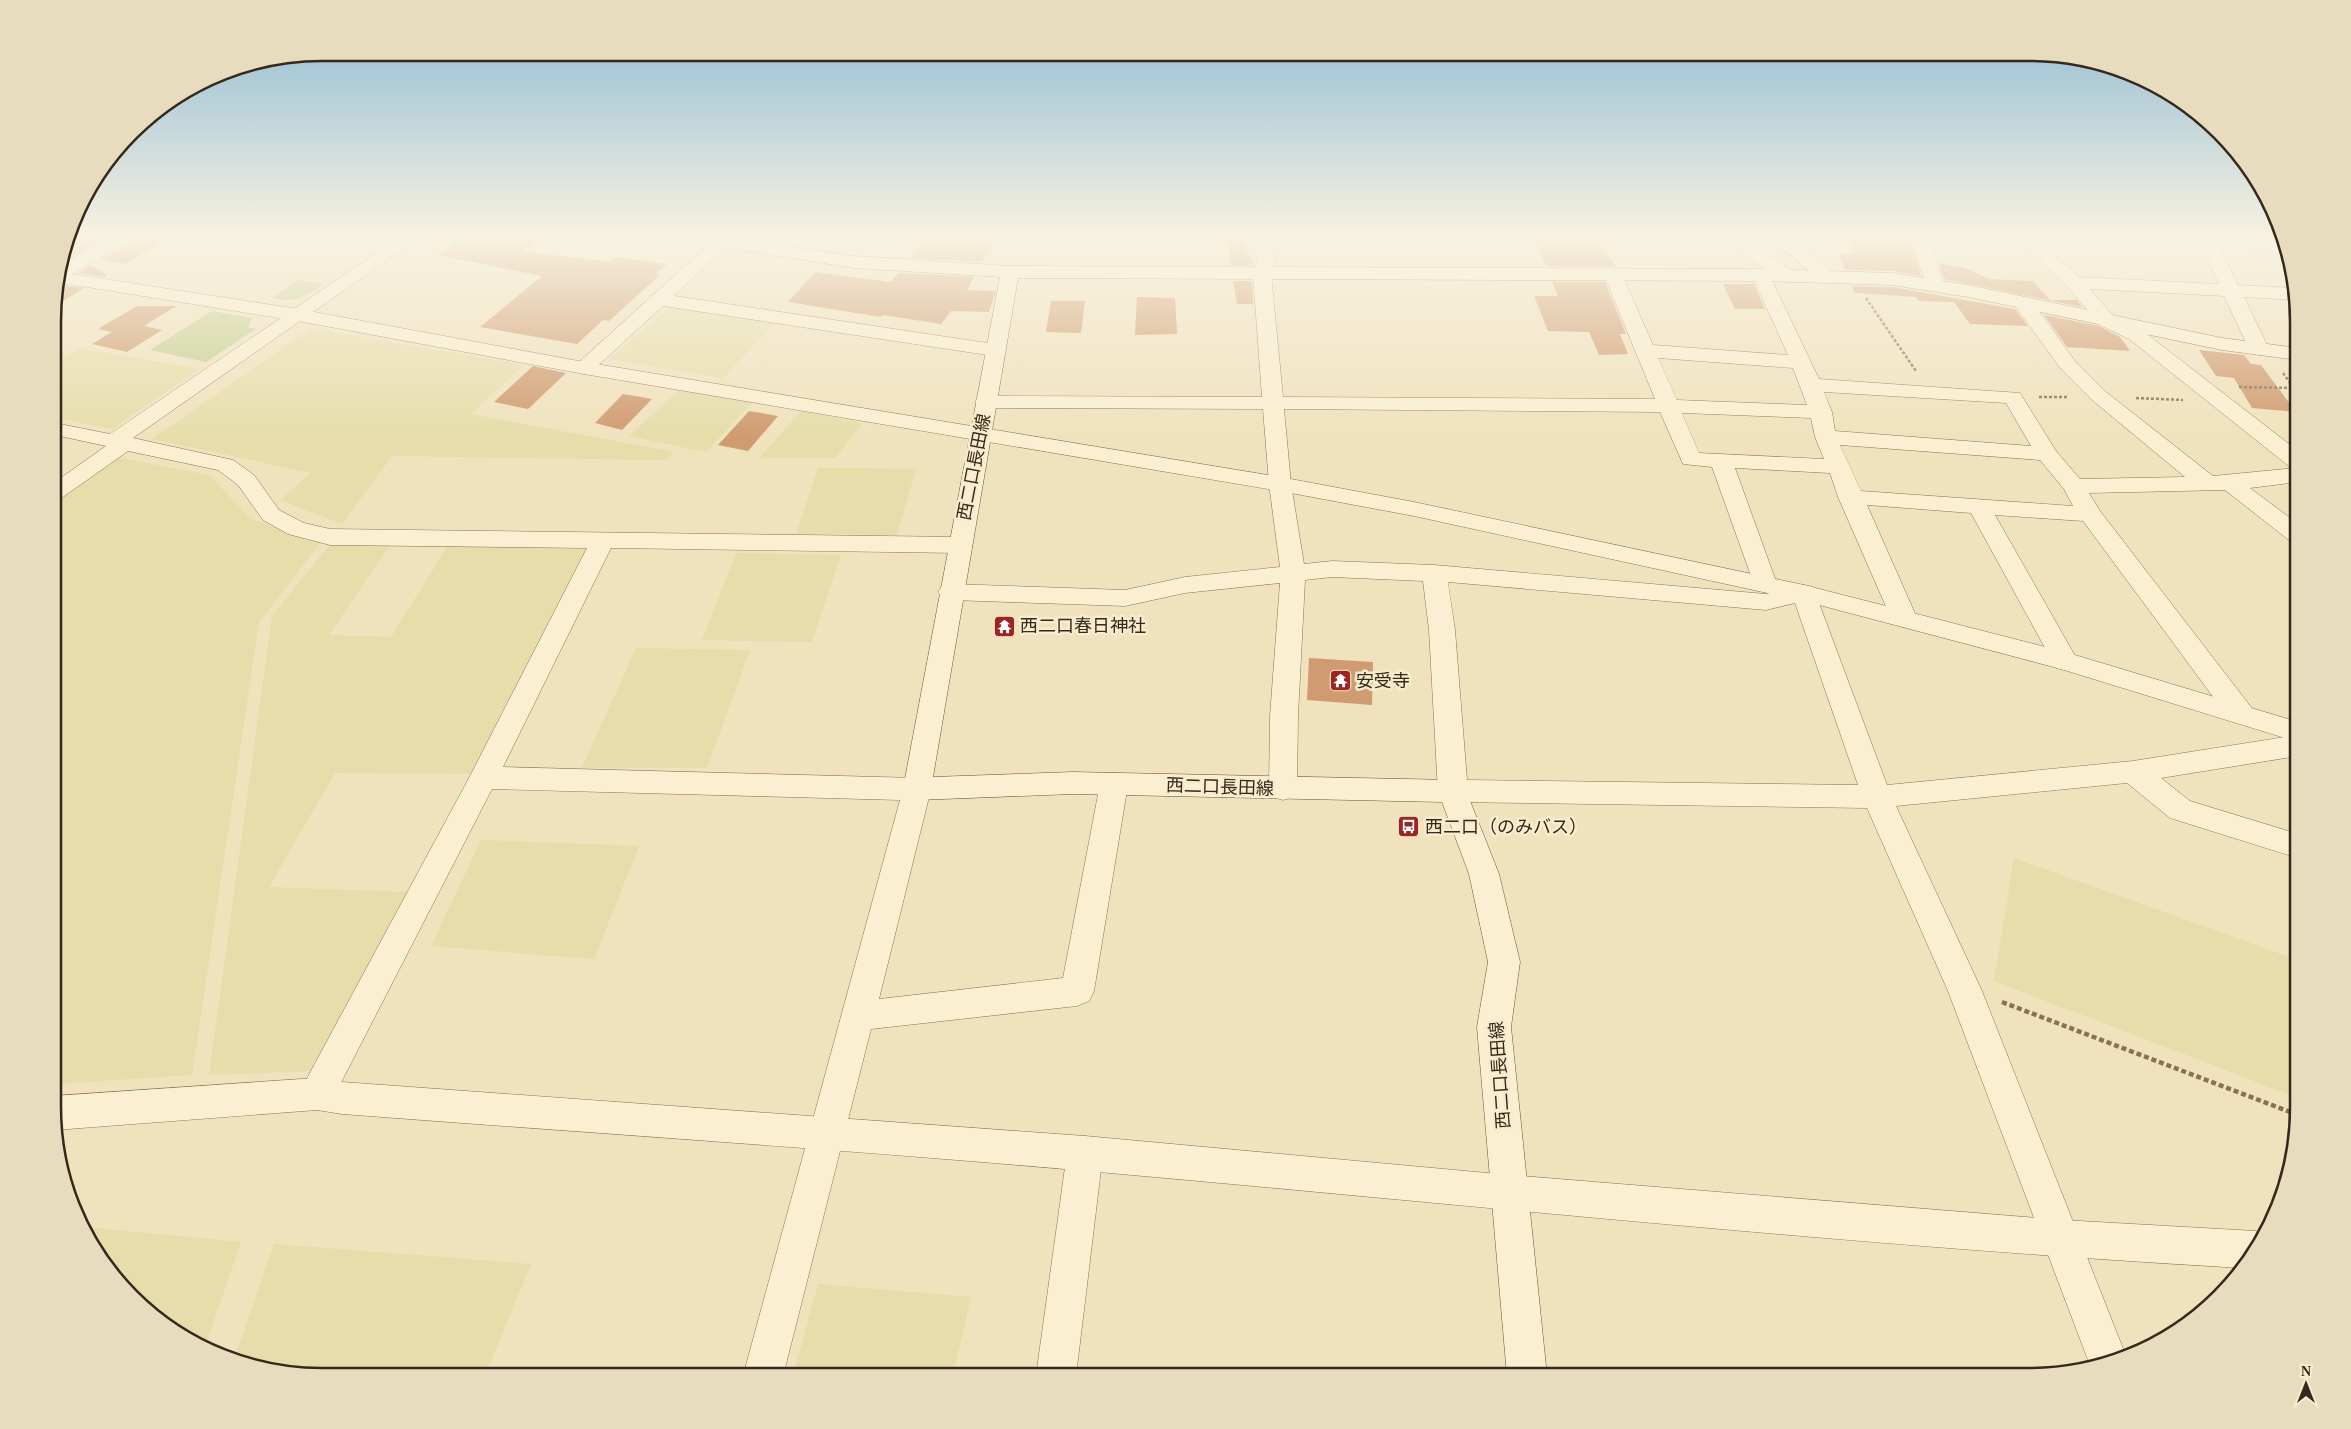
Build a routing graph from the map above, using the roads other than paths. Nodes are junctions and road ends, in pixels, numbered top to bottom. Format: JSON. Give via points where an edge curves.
{"nodes":[{"id":1,"x":239,"y":306,"type":"edge"},
{"id":2,"x":311,"y":306,"type":"edge"},
{"id":3,"x":654,"y":306,"type":"edge"},
{"id":4,"x":698,"y":306,"type":"edge"},
{"id":5,"x":1003,"y":306,"type":"edge"},
{"id":6,"x":1265,"y":306,"type":"edge"},
{"id":7,"x":1626,"y":306,"type":"edge"},
{"id":8,"x":1775,"y":306,"type":"edge"},
{"id":9,"x":2024,"y":306,"type":"edge"},
{"id":10,"x":2035,"y":306,"type":"edge"},
{"id":11,"x":2094,"y":306,"type":"edge"},
{"id":12,"x":2238,"y":306,"type":"edge"},
{"id":13,"x":298,"y":315,"type":"junction"},
{"id":14,"x":2107,"y":321,"type":"junction"},
{"id":15,"x":2259,"y":349,"type":"junction"},
{"id":16,"x":994,"y":350,"type":"junction"},
{"id":17,"x":1645,"y":352,"type":"junction"},
{"id":18,"x":2290,"y":353,"type":"edge"},
{"id":19,"x":1801,"y":362,"type":"junction"},
{"id":20,"x":584,"y":368,"type":"junction"},
{"id":21,"x":1811,"y":385,"type":"junction"},
{"id":22,"x":986,"y":402,"type":"junction"},
{"id":23,"x":1275,"y":402,"type":"junction"},
{"id":24,"x":1669,"y":405,"type":"junction"},
{"id":25,"x":1821,"y":412,"type":"junction"},
{"id":26,"x":61,"y":430,"type":"edge"},
{"id":27,"x":979,"y":435,"type":"junction"},
{"id":28,"x":1826,"y":437,"type":"junction"},
{"id":29,"x":119,"y":442,"type":"junction"},
{"id":30,"x":2047,"y":454,"type":"junction"},
{"id":31,"x":2290,"y":456,"type":"edge"},
{"id":32,"x":1721,"y":460,"type":"junction"},
{"id":33,"x":1840,"y":467,"type":"junction"},
{"id":34,"x":2290,"y":476,"type":"edge"},
{"id":35,"x":2207,"y":482,"type":"junction"},
{"id":36,"x":2230,"y":483,"type":"junction"},
{"id":37,"x":1280,"y":484,"type":"junction"},
{"id":38,"x":2074,"y":486,"type":"junction"},
{"id":39,"x":61,"y":487,"type":"edge"},
{"id":40,"x":1850,"y":497,"type":"junction"},
{"id":41,"x":1979,"y":506,"type":"junction"},
{"id":42,"x":2090,"y":514,"type":"junction"},
{"id":43,"x":2290,"y":530,"type":"edge"},
{"id":44,"x":603,"y":540,"type":"junction"},
{"id":45,"x":960,"y":545,"type":"junction"},
{"id":46,"x":1293,"y":573,"type":"junction"},
{"id":47,"x":1434,"y":573,"type":"junction"},
{"id":48,"x":1766,"y":584,"type":"junction"},
{"id":49,"x":951,"y":592,"type":"junction"},
{"id":50,"x":1804,"y":592,"type":"junction"},
{"id":51,"x":1904,"y":618,"type":"junction"},
{"id":52,"x":2065,"y":661,"type":"junction"},
{"id":53,"x":2241,"y":714,"type":"junction"},
{"id":54,"x":2290,"y":729,"type":"edge"},
{"id":55,"x":2290,"y":746,"type":"edge"},
{"id":56,"x":2133,"y":772,"type":"junction"},
{"id":57,"x":483,"y":778,"type":"junction"},
{"id":58,"x":1114,"y":784,"type":"junction"},
{"id":59,"x":917,"y":789,"type":"junction"},
{"id":60,"x":1283,"y":789,"type":"junction"},
{"id":61,"x":1453,"y":791,"type":"junction"},
{"id":62,"x":1877,"y":797,"type":"junction"},
{"id":63,"x":2290,"y":844,"type":"edge"},
{"id":64,"x":858,"y":1016,"type":"junction"},
{"id":65,"x":317,"y":1094,"type":"junction"},
{"id":66,"x":61,"y":1113,"type":"edge"},
{"id":67,"x":827,"y":1133,"type":"junction"},
{"id":68,"x":1085,"y":1153,"type":"junction"},
{"id":69,"x":1509,"y":1193,"type":"junction"},
{"id":70,"x":2062,"y":1239,"type":"junction"},
{"id":71,"x":2247,"y":1250,"type":"edge"},
{"id":72,"x":2107,"y":1356,"type":"edge"},
{"id":73,"x":766,"y":1368,"type":"edge"},
{"id":74,"x":1057,"y":1368,"type":"edge"},
{"id":75,"x":1526,"y":1368,"type":"edge"}],
"edges":[{"from":1,"to":13,"type":"street"},
{"from":2,"to":13,"type":"street"},
{"from":3,"to":20,"type":"street"},
{"from":4,"to":16,"type":"street"},
{"from":5,"to":16,"type":"street","name":"西二口長田線"},
{"from":6,"to":23,"type":"street"},
{"from":7,"to":17,"type":"street"},
{"from":8,"to":19,"type":"street"},
{"from":9,"to":35,"type":"street","via":[[2068,365],[2099,396]]},
{"from":10,"to":14,"type":"street"},
{"from":11,"to":14,"type":"street"},
{"from":12,"to":15,"type":"street"},
{"from":13,"to":20,"type":"street"},
{"from":13,"to":29,"type":"street"},
{"from":14,"to":15,"type":"street"},
{"from":14,"to":31,"type":"street","via":[[2136,335]]},
{"from":15,"to":18,"type":"street"},
{"from":16,"to":22,"type":"street","name":"西二口長田線"},
{"from":17,"to":19,"type":"street"},
{"from":17,"to":24,"type":"street"},
{"from":19,"to":21,"type":"street"},
{"from":20,"to":27,"type":"street"},
{"from":21,"to":25,"type":"street"},
{"from":21,"to":30,"type":"street","via":[[2013,397]]},
{"from":22,"to":23,"type":"street"},
{"from":22,"to":27,"type":"street","name":"西二口長田線"},
{"from":23,"to":24,"type":"street"},
{"from":23,"to":37,"type":"street"},
{"from":24,"to":25,"type":"street"},
{"from":24,"to":32,"type":"street","via":[[1691,459]]},
{"from":25,"to":28,"type":"street"},
{"from":26,"to":29,"type":"street"},
{"from":27,"to":37,"type":"street"},
{"from":27,"to":45,"type":"street","name":"西二口長田線"},
{"from":28,"to":30,"type":"street"},
{"from":28,"to":33,"type":"street"},
{"from":29,"to":39,"type":"street"},
{"from":29,"to":44,"type":"street","via":[[225,465],[246,480],[271,515],[296,529],[330,537]]},
{"from":30,"to":38,"type":"street"},
{"from":32,"to":33,"type":"street"},
{"from":32,"to":48,"type":"street"},
{"from":33,"to":40,"type":"street"},
{"from":34,"to":36,"type":"street"},
{"from":35,"to":36,"type":"street"},
{"from":35,"to":38,"type":"street"},
{"from":36,"to":43,"type":"street"},
{"from":37,"to":46,"type":"street"},
{"from":37,"to":48,"type":"street","via":[[1414,509]]},
{"from":38,"to":42,"type":"street"},
{"from":40,"to":41,"type":"street"},
{"from":40,"to":51,"type":"street"},
{"from":41,"to":42,"type":"street"},
{"from":41,"to":52,"type":"street"},
{"from":42,"to":53,"type":"street"},
{"from":44,"to":45,"type":"street"},
{"from":44,"to":57,"type":"street"},
{"from":45,"to":49,"type":"street","name":"西二口長田線"},
{"from":46,"to":47,"type":"street","via":[[1332,569]]},
{"from":46,"to":49,"type":"street","via":[[1185,584],[1125,598]]},
{"from":46,"to":60,"type":"street"},
{"from":47,"to":50,"type":"street","via":[[1766,602]]},
{"from":47,"to":61,"type":"street","via":[[1442,630]]},
{"from":48,"to":50,"type":"street"},
{"from":49,"to":59,"type":"street","name":"西二口長田線"},
{"from":50,"to":51,"type":"street"},
{"from":50,"to":62,"type":"street"},
{"from":51,"to":52,"type":"street"},
{"from":52,"to":53,"type":"street"},
{"from":53,"to":54,"type":"street"},
{"from":55,"to":56,"type":"street"},
{"from":56,"to":62,"type":"street"},
{"from":56,"to":63,"type":"street","via":[[2180,810]]},
{"from":57,"to":59,"type":"street"},
{"from":57,"to":65,"type":"street"},
{"from":58,"to":59,"type":"street","name":"西二口長田線"},
{"from":58,"to":60,"type":"street","name":"西二口長田線"},
{"from":58,"to":64,"type":"street","via":[[1077,991]]},
{"from":59,"to":64,"type":"street"},
{"from":60,"to":61,"type":"street","name":"西二口長田線"},
{"from":61,"to":62,"type":"street"},
{"from":61,"to":69,"type":"street","name":"西二口長田線","via":[[1484,874],[1504,962],[1494,1027]]},
{"from":62,"to":70,"type":"street","via":[[1965,991]]},
{"from":64,"to":67,"type":"street"},
{"from":65,"to":66,"type":"street"},
{"from":65,"to":67,"type":"street"},
{"from":67,"to":68,"type":"street"},
{"from":67,"to":73,"type":"street"},
{"from":68,"to":69,"type":"street"},
{"from":68,"to":74,"type":"street"},
{"from":69,"to":70,"type":"street"},
{"from":69,"to":75,"type":"street","name":"西二口長田線"},
{"from":70,"to":71,"type":"street"},
{"from":70,"to":72,"type":"street"}]}
